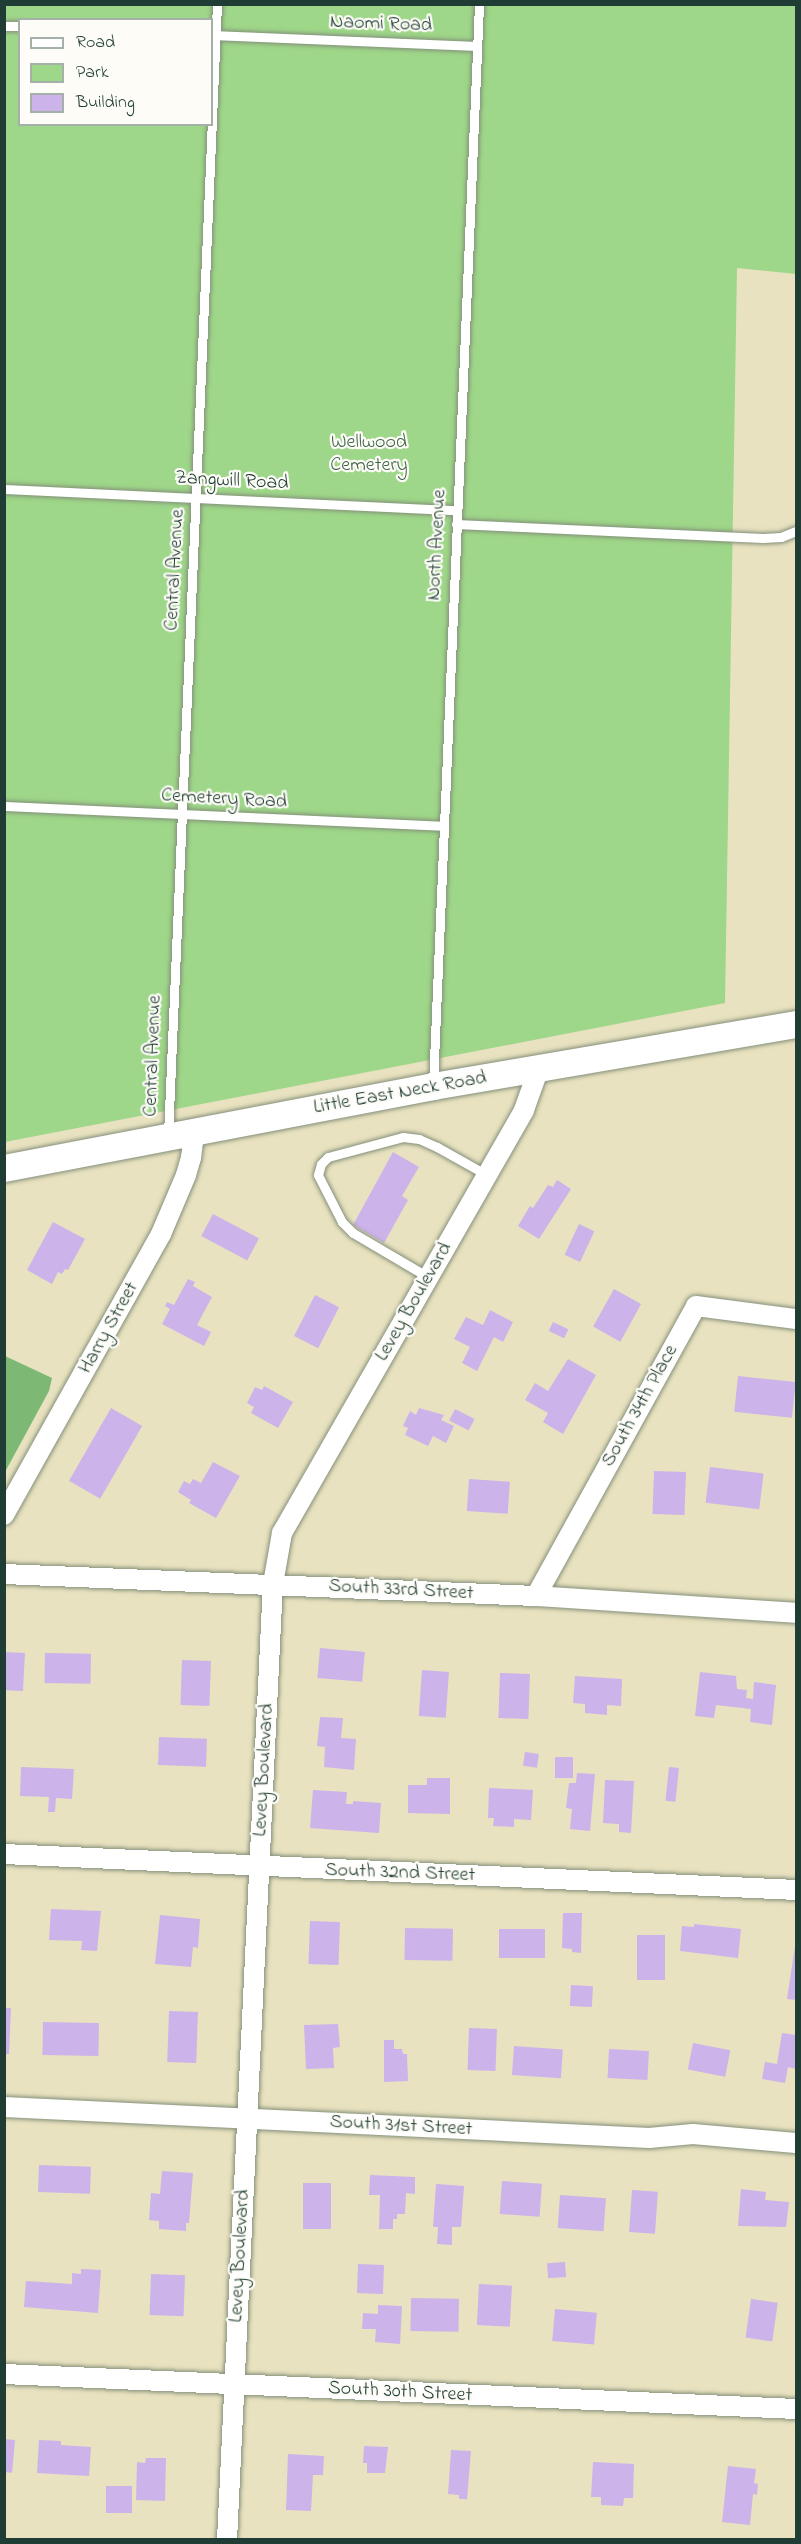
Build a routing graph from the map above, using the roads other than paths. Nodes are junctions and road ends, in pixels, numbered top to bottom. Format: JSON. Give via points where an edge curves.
{"nodes":[{"id":1,"x":217,"y":4,"type":"edge"},
{"id":2,"x":478,"y":4,"type":"edge"},
{"id":3,"x":213,"y":35,"type":"edge"},
{"id":4,"x":477,"y":46,"type":"junction"},
{"id":5,"x":210,"y":126,"type":"edge"},
{"id":6,"x":4,"y":489,"type":"edge"},
{"id":7,"x":196,"y":497,"type":"junction"},
{"id":8,"x":457,"y":510,"type":"junction"},
{"id":9,"x":456,"y":524,"type":"junction"},
{"id":10,"x":796,"y":531,"type":"edge"},
{"id":11,"x":4,"y":806,"type":"edge"},
{"id":12,"x":182,"y":815,"type":"junction"},
{"id":13,"x":443,"y":826,"type":"junction"},
{"id":14,"x":796,"y":1024,"type":"edge"},
{"id":15,"x":539,"y":1068,"type":"junction"},
{"id":16,"x":433,"y":1086,"type":"junction"},
{"id":17,"x":181,"y":1135,"type":"junction"},
{"id":18,"x":4,"y":1168,"type":"edge"},
{"id":19,"x":487,"y":1175,"type":"junction"},
{"id":20,"x":428,"y":1277,"type":"junction"},
{"id":21,"x":796,"y":1319,"type":"edge"},
{"id":22,"x":4,"y":1515,"type":"edge"},
{"id":23,"x":4,"y":1574,"type":"edge"},
{"id":24,"x":273,"y":1584,"type":"junction"},
{"id":25,"x":536,"y":1596,"type":"junction"},
{"id":26,"x":796,"y":1612,"type":"edge"},
{"id":27,"x":4,"y":1854,"type":"edge"},
{"id":28,"x":260,"y":1868,"type":"junction"},
{"id":29,"x":796,"y":1890,"type":"edge"},
{"id":30,"x":4,"y":2107,"type":"edge"},
{"id":31,"x":247,"y":2118,"type":"junction"},
{"id":32,"x":796,"y":2143,"type":"edge"},
{"id":33,"x":4,"y":2374,"type":"edge"},
{"id":34,"x":234,"y":2385,"type":"junction"},
{"id":35,"x":796,"y":2409,"type":"edge"},
{"id":36,"x":227,"y":2540,"type":"edge"}],
"edges":[{"from":1,"to":3,"type":"lane","name":"Central Avenue"},
{"from":2,"to":4,"type":"lane","name":"North Avenue"},
{"from":3,"to":4,"type":"lane","name":"Naomi Road"},
{"from":4,"to":8,"type":"lane","name":"North Avenue"},
{"from":5,"to":7,"type":"lane","name":"Central Avenue"},
{"from":6,"to":7,"type":"lane","name":"Zangwill Road"},
{"from":7,"to":8,"type":"lane","name":"Zangwill Road"},
{"from":7,"to":12,"type":"lane","name":"Central Avenue"},
{"from":8,"to":9,"type":"lane","name":"North Avenue"},
{"from":9,"to":10,"type":"lane","via":[[763,538]]},
{"from":9,"to":13,"type":"lane","name":"North Avenue"},
{"from":11,"to":12,"type":"lane","name":"Cemetery Road"},
{"from":12,"to":13,"type":"lane","name":"Cemetery Road"},
{"from":12,"to":17,"type":"lane","name":"Central Avenue"},
{"from":13,"to":16,"type":"lane","name":"North Avenue"},
{"from":14,"to":15,"type":"main road","name":"Little East Neck Road"},
{"from":15,"to":16,"type":"main road","name":"Little East Neck Road"},
{"from":15,"to":19,"type":"street","name":"Levey Boulevard","via":[[524,1110]]},
{"from":16,"to":17,"type":"main road","name":"Little East Neck Road"},
{"from":17,"to":18,"type":"main road","name":"Little East Neck Road"},
{"from":17,"to":22,"type":"street","name":"Harry Street","via":[[191,1158],[161,1234]]},
{"from":19,"to":20,"type":"street","name":"Levey Boulevard"},
{"from":19,"to":20,"type":"lane","via":[[437,1147],[403,1137],[328,1156],[321,1164],[318,1175],[342,1222],[353,1233]]},
{"from":20,"to":24,"type":"street","name":"Levey Boulevard","via":[[282,1533]]},
{"from":21,"to":25,"type":"street","name":"South 34th Place","via":[[696,1306]]},
{"from":23,"to":24,"type":"street","name":"South 33rd Street"},
{"from":24,"to":25,"type":"street","name":"South 33rd Street"},
{"from":24,"to":28,"type":"street","name":"Levey Boulevard"},
{"from":25,"to":26,"type":"street","name":"South 33rd Street"},
{"from":27,"to":28,"type":"street","name":"South 32nd Street"},
{"from":28,"to":29,"type":"street","name":"South 32nd Street"},
{"from":28,"to":31,"type":"street","name":"Levey Boulevard"},
{"from":30,"to":31,"type":"street","name":"South 31st Street"},
{"from":31,"to":32,"type":"street","name":"South 31st Street","via":[[649,2138],[693,2134]]},
{"from":31,"to":34,"type":"street","name":"Levey Boulevard"},
{"from":33,"to":34,"type":"street","name":"South 30th Street"},
{"from":34,"to":35,"type":"street","name":"South 30th Street"},
{"from":34,"to":36,"type":"street","name":"Levey Boulevard"}]}
